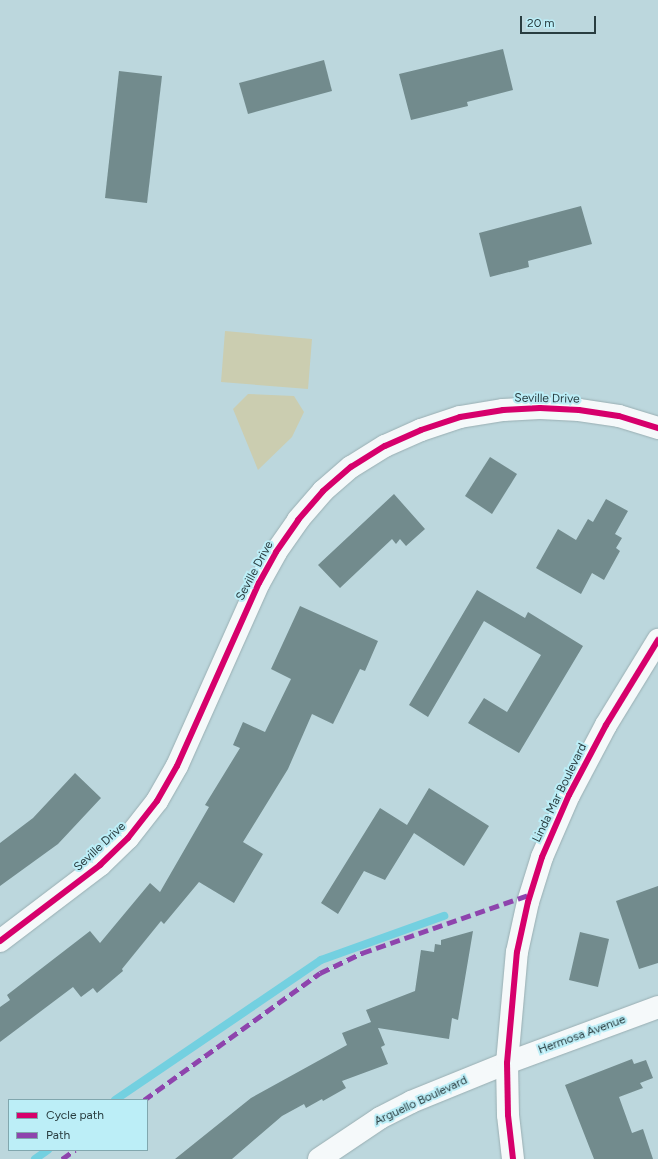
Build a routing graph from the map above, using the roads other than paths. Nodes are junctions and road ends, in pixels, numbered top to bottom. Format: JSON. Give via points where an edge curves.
{"nodes":[{"id":1,"x":658,"y":428,"type":"edge"},
{"id":2,"x":658,"y":640,"type":"edge"},
{"id":3,"x":0,"y":941,"type":"edge"},
{"id":4,"x":658,"y":1007,"type":"edge"},
{"id":5,"x":507,"y":1063,"type":"junction"},
{"id":6,"x":320,"y":1159,"type":"edge"},
{"id":7,"x":513,"y":1159,"type":"edge"}],
"edges":[{"from":1,"to":3,"type":"street","name":"Seville Drive","via":[[619,416],[579,410],[503,410],[460,417],[421,430],[385,446],[351,467],[323,491],[298,520],[276,552],[259,583],[177,766],[157,801],[128,838],[100,865]]},
{"from":2,"to":5,"type":"street","name":"Linda Mar Boulevard","via":[[582,768],[542,857],[528,902],[517,952]]},
{"from":4,"to":5,"type":"street","name":"Hermosa Avenue"},
{"from":5,"to":6,"type":"street","name":"Arguello Boulevard","via":[[380,1118]]},
{"from":5,"to":7,"type":"street","name":"Linda Mar Boulevard","via":[[508,1115]]}]}
